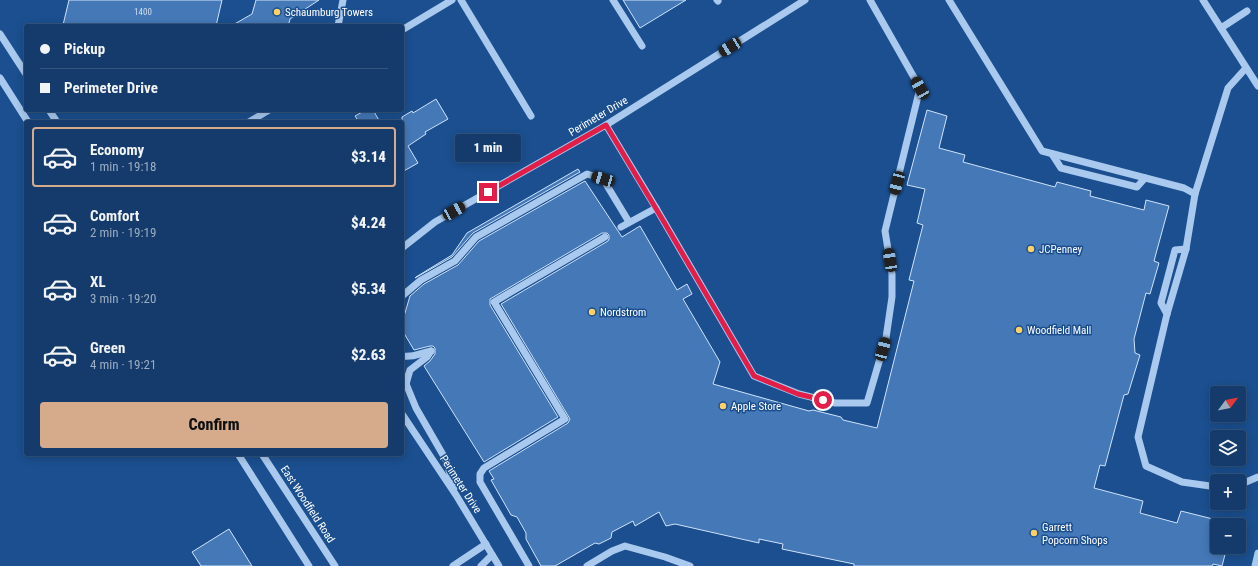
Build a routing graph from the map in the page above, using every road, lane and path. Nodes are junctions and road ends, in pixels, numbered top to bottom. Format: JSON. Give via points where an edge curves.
{"nodes":[{"id":1,"x":343,"y":0,"type":"edge"},
{"id":2,"x":452,"y":0,"type":"edge"},
{"id":3,"x":461,"y":0,"type":"edge"},
{"id":4,"x":613,"y":0,"type":"edge"},
{"id":5,"x":805,"y":0,"type":"edge"},
{"id":6,"x":870,"y":0,"type":"edge"},
{"id":7,"x":949,"y":0,"type":"edge"},
{"id":8,"x":1203,"y":0,"type":"edge"},
{"id":9,"x":1247,"y":11,"type":"dead end"},
{"id":10,"x":338,"y":24,"type":"edge"},
{"id":11,"x":1221,"y":28,"type":"junction"},
{"id":12,"x":404,"y":29,"type":"edge"},
{"id":13,"x":0,"y":34,"type":"edge"},
{"id":14,"x":642,"y":46,"type":"dead end"},
{"id":15,"x":1246,"y":68,"type":"junction"},
{"id":16,"x":24,"y":71,"type":"edge"},
{"id":17,"x":0,"y":78,"type":"edge"},
{"id":18,"x":1258,"y":86,"type":"edge"},
{"id":19,"x":264,"y":112,"type":"edge"},
{"id":20,"x":531,"y":116,"type":"dead end"},
{"id":21,"x":27,"y":120,"type":"edge"},
{"id":22,"x":252,"y":120,"type":"edge"},
{"id":23,"x":606,"y":125,"type":"junction"},
{"id":24,"x":1052,"y":154,"type":"junction"},
{"id":25,"x":1145,"y":178,"type":"junction"},
{"id":26,"x":1195,"y":194,"type":"junction"},
{"id":27,"x":656,"y":208,"type":"junction"},
{"id":28,"x":629,"y":222,"type":"junction"},
{"id":29,"x":621,"y":227,"type":"dead end"},
{"id":30,"x":605,"y":237,"type":"dead end"},
{"id":31,"x":404,"y":246,"type":"edge"},
{"id":32,"x":404,"y":294,"type":"edge"},
{"id":33,"x":404,"y":356,"type":"edge"},
{"id":34,"x":404,"y":379,"type":"edge"},
{"id":35,"x":406,"y":384,"type":"junction"},
{"id":36,"x":404,"y":417,"type":"edge"},
{"id":37,"x":239,"y":456,"type":"edge"},
{"id":38,"x":263,"y":456,"type":"edge"},
{"id":39,"x":1258,"y":477,"type":"edge"},
{"id":40,"x":1246,"y":482,"type":"edge"},
{"id":41,"x":1210,"y":486,"type":"edge"},
{"id":42,"x":456,"y":495,"type":"junction"},
{"id":43,"x":486,"y":544,"type":"junction"},
{"id":44,"x":1258,"y":553,"type":"edge"},
{"id":45,"x":492,"y":555,"type":"junction"},
{"id":46,"x":309,"y":566,"type":"edge"},
{"id":47,"x":334,"y":566,"type":"edge"},
{"id":48,"x":453,"y":566,"type":"edge"},
{"id":49,"x":481,"y":566,"type":"edge"},
{"id":50,"x":499,"y":566,"type":"edge"},
{"id":51,"x":529,"y":566,"type":"edge"},
{"id":52,"x":587,"y":566,"type":"edge"},
{"id":53,"x":690,"y":566,"type":"edge"},
{"id":54,"x":1255,"y":566,"type":"edge"}],
"edges":[{"from":1,"to":10,"type":"street"},
{"from":2,"to":12,"type":"street"},
{"from":3,"to":20,"type":"street"},
{"from":4,"to":14,"type":"street"},
{"from":5,"to":23,"type":"street","name":"Perimeter Drive"},
{"from":6,"to":27,"type":"street","via":[[920,88],[885,231],[892,274],[892,297],[886,338],[867,403],[835,403],[798,394],[754,376]]},
{"from":7,"to":24,"type":"street","via":[[1042,151]]},
{"from":8,"to":11,"type":"street"},
{"from":9,"to":11,"type":"street"},
{"from":11,"to":15,"type":"street"},
{"from":13,"to":16,"type":"street"},
{"from":15,"to":18,"type":"street"},
{"from":15,"to":26,"type":"street","via":[[1228,88]]},
{"from":17,"to":21,"type":"street"},
{"from":19,"to":22,"type":"street"},
{"from":23,"to":27,"type":"street"},
{"from":23,"to":31,"type":"street","name":"Perimeter Drive","via":[[435,222]]},
{"from":24,"to":25,"type":"street"},
{"from":24,"to":25,"type":"street","via":[[1061,168],[1137,187]]},
{"from":25,"to":26,"type":"street","via":[[1184,188]]},
{"from":26,"to":41,"type":"street","via":[[1186,249],[1167,314],[1138,437],[1146,466],[1182,482]]},
{"from":27,"to":28,"type":"street"},
{"from":28,"to":29,"type":"street"},
{"from":28,"to":32,"type":"street","via":[[603,179],[588,174],[476,238],[455,261],[421,280]]},
{"from":30,"to":51,"type":"street","via":[[494,302],[565,419],[484,468],[480,474],[480,482]]},
{"from":33,"to":35,"type":"street","via":[[411,358],[431,351],[410,370]]},
{"from":34,"to":35,"type":"street"},
{"from":35,"to":42,"type":"street","via":[[416,408],[446,460]]},
{"from":36,"to":42,"type":"street","name":"Perimeter Drive"},
{"from":37,"to":46,"type":"street"},
{"from":38,"to":47,"type":"street","name":"East Woodfield Road"},
{"from":39,"to":40,"type":"street"},
{"from":42,"to":43,"type":"street","name":"Perimeter Drive"},
{"from":43,"to":45,"type":"street","name":"Perimeter Drive"},
{"from":43,"to":48,"type":"street"},
{"from":44,"to":54,"type":"street"},
{"from":45,"to":49,"type":"street"},
{"from":45,"to":50,"type":"street","name":"Perimeter Drive"},
{"from":52,"to":53,"type":"street","via":[[624,546]]}]}
